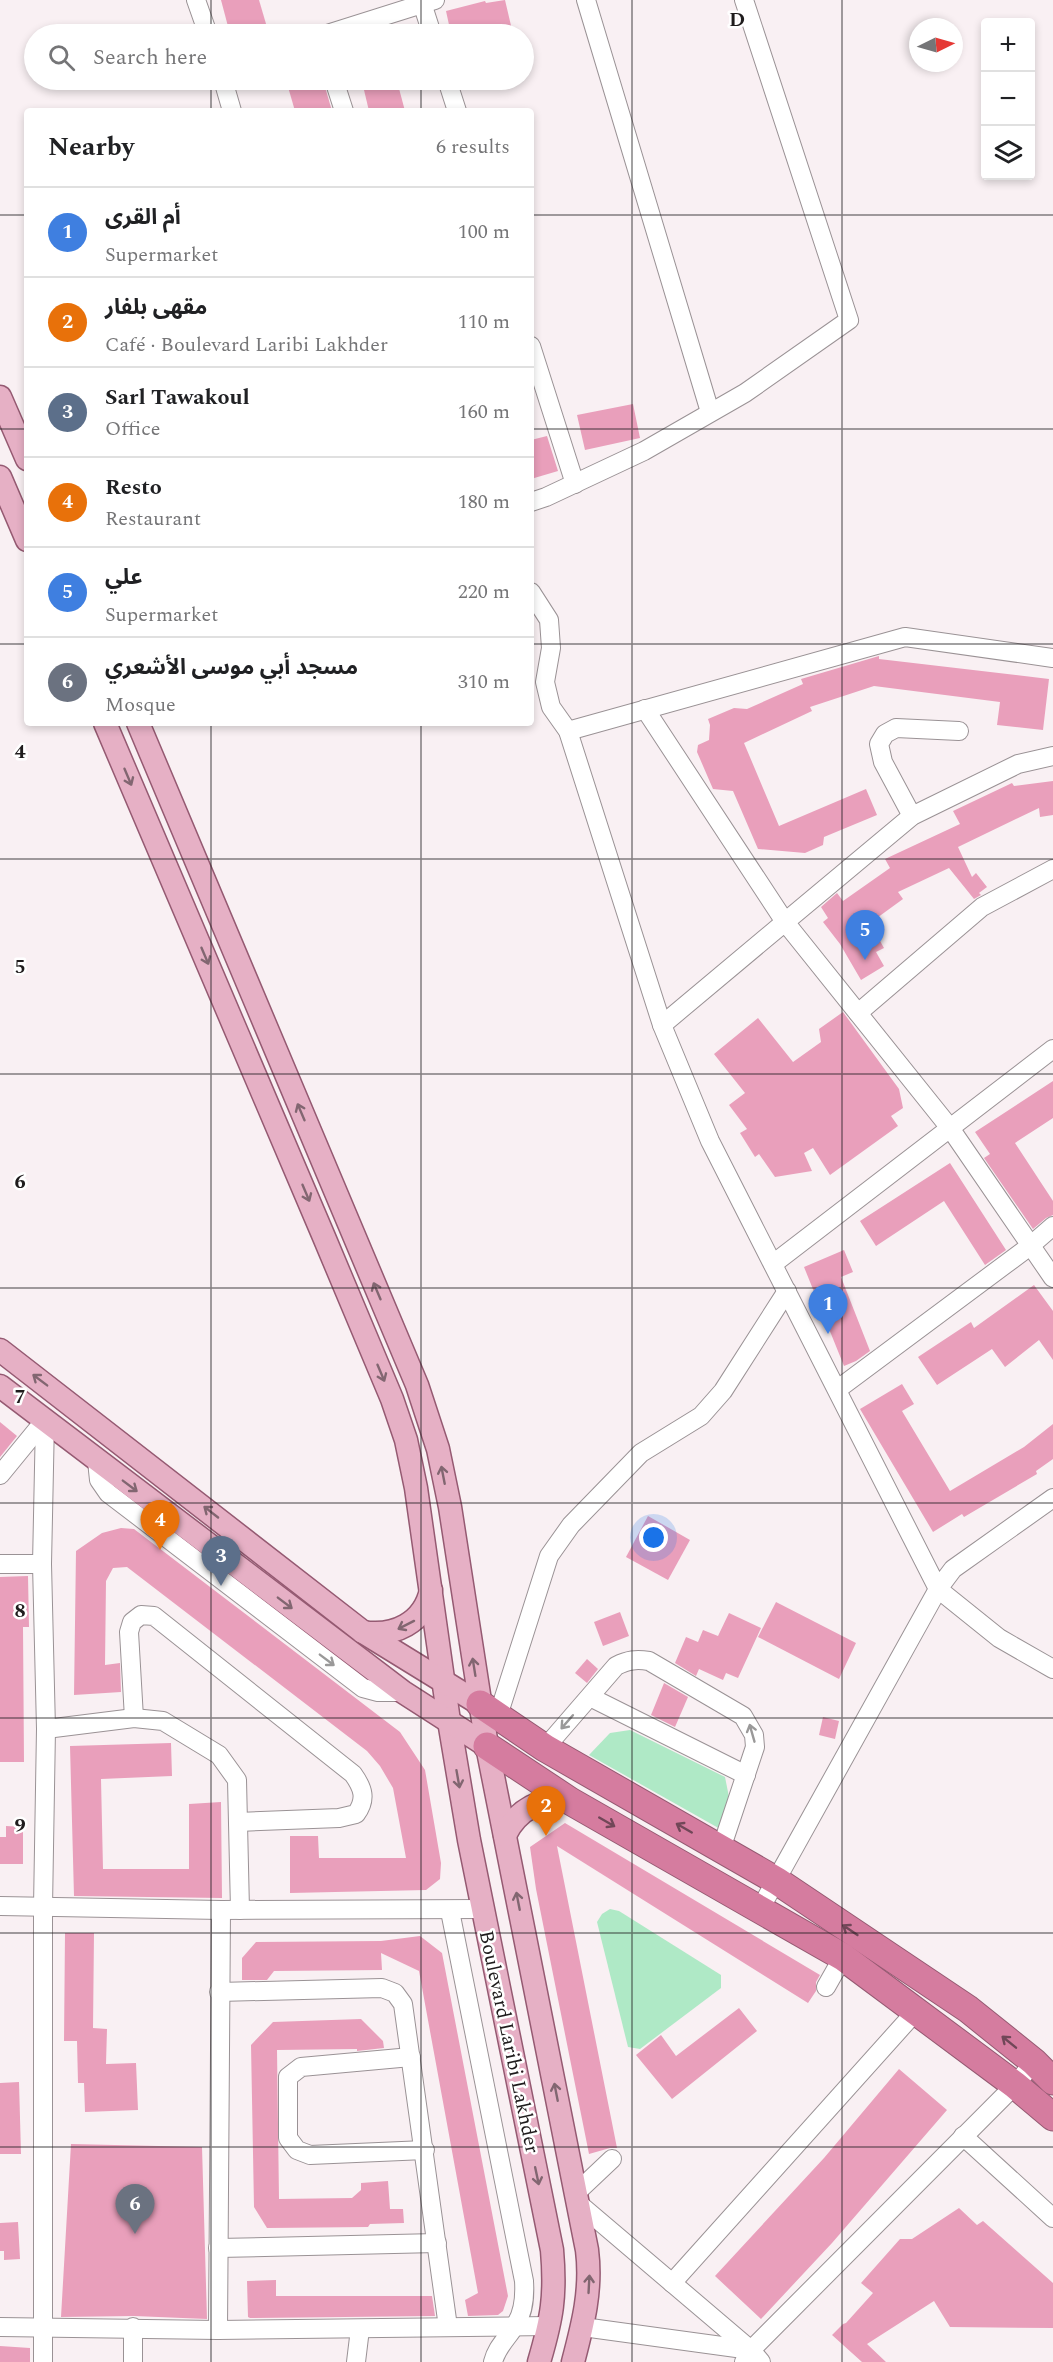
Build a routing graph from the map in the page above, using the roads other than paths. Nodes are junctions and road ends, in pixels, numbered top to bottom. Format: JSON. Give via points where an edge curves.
{"nodes":[{"id":1,"x":196,"y":0,"type":"edge"},
{"id":2,"x":586,"y":0,"type":"edge"},
{"id":3,"x":744,"y":0,"type":"edge"},
{"id":4,"x":426,"y":1,"type":"edge"},
{"id":5,"x":204,"y":24,"type":"edge"},
{"id":6,"x":357,"y":24,"type":"edge"},
{"id":7,"x":430,"y":24,"type":"edge"},
{"id":8,"x":226,"y":90,"type":"edge"},
{"id":9,"x":337,"y":90,"type":"edge"},
{"id":10,"x":450,"y":90,"type":"edge"},
{"id":11,"x":231,"y":108,"type":"edge"},
{"id":12,"x":343,"y":108,"type":"edge"},
{"id":13,"x":456,"y":108,"type":"edge"},
{"id":14,"x":534,"y":356,"type":"edge"},
{"id":15,"x":0,"y":397,"type":"edge"},
{"id":16,"x":710,"y":412,"type":"junction"},
{"id":17,"x":24,"y":452,"type":"edge"},
{"id":18,"x":0,"y":477,"type":"edge"},
{"id":19,"x":574,"y":484,"type":"junction"},
{"id":20,"x":534,"y":501,"type":"edge"},
{"id":21,"x":24,"y":533,"type":"edge"},
{"id":22,"x":534,"y":597,"type":"edge"},
{"id":23,"x":1053,"y":658,"type":"edge"},
{"id":24,"x":645,"y":709,"type":"junction"},
{"id":25,"x":106,"y":726,"type":"edge"},
{"id":26,"x":139,"y":726,"type":"edge"},
{"id":27,"x":568,"y":731,"type":"junction"},
{"id":28,"x":959,"y":731,"type":"dead end"},
{"id":29,"x":1053,"y":756,"type":"edge"},
{"id":30,"x":912,"y":816,"type":"junction"},
{"id":31,"x":1053,"y":868,"type":"edge"},
{"id":32,"x":785,"y":922,"type":"junction"},
{"id":33,"x":858,"y":1013,"type":"junction"},
{"id":34,"x":662,"y":1025,"type":"junction"},
{"id":35,"x":1053,"y":1049,"type":"edge"},
{"id":36,"x":950,"y":1128,"type":"junction"},
{"id":37,"x":1053,"y":1226,"type":"edge"},
{"id":38,"x":1030,"y":1246,"type":"junction"},
{"id":39,"x":773,"y":1264,"type":"junction"},
{"id":40,"x":1053,"y":1278,"type":"edge"},
{"id":41,"x":787,"y":1291,"type":"junction"},
{"id":42,"x":0,"y":1350,"type":"edge"},
{"id":43,"x":0,"y":1386,"type":"edge"},
{"id":44,"x":838,"y":1389,"type":"junction"},
{"id":45,"x":62,"y":1396,"type":"junction"},
{"id":46,"x":45,"y":1420,"type":"junction"},
{"id":47,"x":0,"y":1475,"type":"edge"},
{"id":48,"x":1053,"y":1498,"type":"edge"},
{"id":49,"x":0,"y":1564,"type":"edge"},
{"id":50,"x":42,"y":1564,"type":"junction"},
{"id":51,"x":938,"y":1589,"type":"junction"},
{"id":52,"x":431,"y":1590,"type":"junction"},
{"id":53,"x":363,"y":1632,"type":"junction"},
{"id":54,"x":1053,"y":1670,"type":"edge"},
{"id":55,"x":444,"y":1683,"type":"junction"},
{"id":56,"x":590,"y":1696,"type":"junction"},
{"id":57,"x":489,"y":1710,"type":"junction"},
{"id":58,"x":134,"y":1718,"type":"junction"},
{"id":59,"x":449,"y":1721,"type":"junction"},
{"id":60,"x":46,"y":1729,"type":"junction"},
{"id":61,"x":487,"y":1746,"type":"junction"},
{"id":62,"x":545,"y":1748,"type":"junction"},
{"id":63,"x":746,"y":1775,"type":"junction"},
{"id":64,"x":570,"y":1801,"type":"junction"},
{"id":65,"x":238,"y":1822,"type":"junction"},
{"id":66,"x":505,"y":1835,"type":"junction"},
{"id":67,"x":721,"y":1849,"type":"junction"},
{"id":68,"x":706,"y":1878,"type":"junction"},
{"id":69,"x":777,"y":1881,"type":"junction"},
{"id":70,"x":0,"y":1906,"type":"edge"},
{"id":71,"x":43,"y":1907,"type":"junction"},
{"id":72,"x":482,"y":1909,"type":"junction"},
{"id":73,"x":760,"y":1909,"type":"junction"},
{"id":74,"x":221,"y":1910,"type":"junction"},
{"id":75,"x":240,"y":1910,"type":"junction"},
{"id":76,"x":450,"y":1911,"type":"junction"},
{"id":77,"x":843,"y":1957,"type":"junction"},
{"id":78,"x":826,"y":1987,"type":"dead end"},
{"id":79,"x":219,"y":1992,"type":"junction"},
{"id":80,"x":917,"y":2010,"type":"junction"},
{"id":81,"x":411,"y":2057,"type":"junction"},
{"id":82,"x":1044,"y":2071,"type":"edge"},
{"id":83,"x":1015,"y":2085,"type":"junction"},
{"id":84,"x":1053,"y":2117,"type":"edge"},
{"id":85,"x":963,"y":2136,"type":"junction"},
{"id":86,"x":425,"y":2150,"type":"junction"},
{"id":87,"x":612,"y":2159,"type":"dead end"},
{"id":88,"x":577,"y":2198,"type":"junction"},
{"id":89,"x":1053,"y":2218,"type":"edge"},
{"id":90,"x":437,"y":2243,"type":"junction"},
{"id":91,"x":218,"y":2248,"type":"junction"},
{"id":92,"x":672,"y":2283,"type":"junction"},
{"id":93,"x":515,"y":2325,"type":"junction"},
{"id":94,"x":550,"y":2326,"type":"junction"},
{"id":95,"x":0,"y":2327,"type":"edge"},
{"id":96,"x":133,"y":2327,"type":"junction"},
{"id":97,"x":448,"y":2327,"type":"junction"},
{"id":98,"x":583,"y":2327,"type":"junction"},
{"id":99,"x":43,"y":2328,"type":"junction"},
{"id":100,"x":360,"y":2329,"type":"junction"},
{"id":101,"x":218,"y":2330,"type":"junction"},
{"id":102,"x":752,"y":2358,"type":"edge"},
{"id":103,"x":43,"y":2362,"type":"edge"},
{"id":104,"x":132,"y":2362,"type":"edge"},
{"id":105,"x":356,"y":2362,"type":"edge"},
{"id":106,"x":494,"y":2362,"type":"edge"},
{"id":107,"x":539,"y":2362,"type":"edge"},
{"id":108,"x":573,"y":2362,"type":"edge"}],
"edges":[{"from":1,"to":5,"type":"street"},
{"from":2,"to":16,"type":"street"},
{"from":3,"to":16,"type":"street","via":[[849,320],[745,393]]},
{"from":4,"to":6,"type":"street"},
{"from":4,"to":7,"type":"street"},
{"from":8,"to":11,"type":"street"},
{"from":9,"to":12,"type":"street"},
{"from":10,"to":13,"type":"street"},
{"from":14,"to":19,"type":"street"},
{"from":15,"to":17,"type":"main road"},
{"from":16,"to":19,"type":"street","via":[[644,451]]},
{"from":18,"to":21,"type":"main road"},
{"from":19,"to":20,"type":"street"},
{"from":22,"to":27,"type":"street","via":[[549,620],[551,648],[545,682],[551,707]]},
{"from":23,"to":24,"type":"street","via":[[905,636]]},
{"from":24,"to":27,"type":"street"},
{"from":24,"to":32,"type":"street"},
{"from":25,"to":52,"type":"main road","name":"Boulevard Laribi Lakhder","one_way":true,"via":[[392,1399],[416,1488]]},
{"from":57,"to":26,"type":"main road","name":"Boulevard Laribi Lakhder","one_way":true,"via":[[438,1449],[417,1385]]},
{"from":27,"to":34,"type":"street"},
{"from":28,"to":30,"type":"street","via":[[896,728],[885,734],[879,744],[883,762]]},
{"from":29,"to":30,"type":"street","via":[[1018,764]]},
{"from":30,"to":32,"type":"street"},
{"from":31,"to":33,"type":"street","via":[[982,907]]},
{"from":32,"to":33,"type":"street"},
{"from":32,"to":34,"type":"street"},
{"from":33,"to":36,"type":"street"},
{"from":34,"to":39,"type":"street","via":[[710,1141]]},
{"from":35,"to":36,"type":"street"},
{"from":36,"to":38,"type":"street"},
{"from":36,"to":39,"type":"street"},
{"from":37,"to":38,"type":"street"},
{"from":38,"to":40,"type":"street"},
{"from":38,"to":44,"type":"street"},
{"from":39,"to":41,"type":"street"},
{"from":41,"to":44,"type":"street"},
{"from":41,"to":57,"type":"street","via":[[723,1390],[701,1416],[641,1453],[571,1525],[549,1556]]},
{"from":45,"to":42,"type":"main road","one_way":true},
{"from":43,"to":46,"type":"main road"},
{"from":44,"to":51,"type":"street"},
{"from":45,"to":46,"type":"main road"},
{"from":53,"to":45,"type":"main road","one_way":true},
{"from":46,"to":47,"type":"street"},
{"from":46,"to":50,"type":"street"},
{"from":46,"to":59,"type":"main road","one_way":true,"via":[[403,1692]]},
{"from":48,"to":51,"type":"street","via":[[952,1569]]},
{"from":49,"to":50,"type":"street"},
{"from":50,"to":60,"type":"street"},
{"from":51,"to":54,"type":"street","via":[[999,1638]]},
{"from":51,"to":69,"type":"street"},
{"from":52,"to":53,"type":"main road","one_way":true,"via":[[423,1611],[409,1625],[386,1632]]},
{"from":52,"to":55,"type":"main road","name":"Boulevard Laribi Lakhder"},
{"from":53,"to":55,"type":"main road"},
{"from":55,"to":57,"type":"main road"},
{"from":55,"to":59,"type":"main road","name":"Boulevard Laribi Lakhder"},
{"from":56,"to":62,"type":"street","one_way":true},
{"from":56,"to":63,"type":"street"},
{"from":63,"to":56,"type":"street","one_way":true,"via":[[755,1747],[754,1735],[743,1716],[649,1661],[638,1659],[616,1666]]},
{"from":57,"to":61,"type":"main road","name":"Boulevard Laribi Lakhder"},
{"from":57,"to":62,"type":"highway"},
{"from":58,"to":60,"type":"street"},
{"from":58,"to":65,"type":"street","via":[[163,1721],[219,1755],[237,1780]]},
{"from":58,"to":65,"type":"street","via":[[129,1632],[132,1622],[141,1615],[153,1616],[353,1774],[362,1788],[363,1804],[357,1814]]},
{"from":59,"to":61,"type":"main road"},
{"from":59,"to":72,"type":"main road","name":"Boulevard Laribi Lakhder","one_way":true},
{"from":60,"to":71,"type":"street"},
{"from":61,"to":64,"type":"highway"},
{"from":61,"to":66,"type":"main road","name":"Boulevard Laribi Lakhder"},
{"from":67,"to":62,"type":"highway","one_way":true},
{"from":63,"to":67,"type":"street"},
{"from":64,"to":66,"type":"main road","via":[[550,1800],[535,1805],[519,1816]]},
{"from":64,"to":68,"type":"highway","one_way":true},
{"from":65,"to":75,"type":"street"},
{"from":88,"to":66,"type":"main road","name":"Boulevard Laribi Lakhder","one_way":true},
{"from":67,"to":68,"type":"highway"},
{"from":67,"to":69,"type":"highway"},
{"from":68,"to":73,"type":"highway"},
{"from":69,"to":73,"type":"street"},
{"from":82,"to":69,"type":"highway","one_way":true,"via":[[968,2009]]},
{"from":70,"to":71,"type":"street"},
{"from":71,"to":74,"type":"street"},
{"from":71,"to":99,"type":"street"},
{"from":72,"to":76,"type":"street"},
{"from":72,"to":94,"type":"main road","name":"Boulevard Laribi Lakhder","one_way":true,"via":[[552,2250],[554,2298]]},
{"from":73,"to":77,"type":"highway"},
{"from":74,"to":75,"type":"street"},
{"from":74,"to":79,"type":"street"},
{"from":75,"to":76,"type":"street"},
{"from":76,"to":93,"type":"street","via":[[524,2282],[523,2308]]},
{"from":77,"to":78,"type":"street"},
{"from":77,"to":80,"type":"highway"},
{"from":79,"to":81,"type":"street","via":[[382,1988],[395,1993],[403,2004]]},
{"from":79,"to":91,"type":"street"},
{"from":80,"to":83,"type":"highway"},
{"from":80,"to":92,"type":"street"},
{"from":81,"to":86,"type":"street"},
{"from":81,"to":86,"type":"street","via":[[301,2067],[293,2071],[288,2077],[288,2138],[297,2150],[310,2155]]},
{"from":82,"to":83,"type":"street"},
{"from":83,"to":84,"type":"highway"},
{"from":83,"to":85,"type":"street"},
{"from":85,"to":89,"type":"street"},
{"from":85,"to":102,"type":"street"},
{"from":86,"to":90,"type":"street"},
{"from":87,"to":88,"type":"street"},
{"from":88,"to":92,"type":"street"},
{"from":98,"to":88,"type":"main road","name":"Boulevard Laribi Lakhder","one_way":true,"via":[[589,2278]]},
{"from":90,"to":91,"type":"street"},
{"from":90,"to":97,"type":"street"},
{"from":91,"to":101,"type":"street"},
{"from":92,"to":102,"type":"street"},
{"from":93,"to":94,"type":"street"},
{"from":93,"to":97,"type":"street"},
{"from":93,"to":106,"type":"street","via":[[500,2344]]},
{"from":94,"to":107,"type":"main road","name":"Boulevard Laribi Lakhder"},
{"from":95,"to":99,"type":"street"},
{"from":96,"to":99,"type":"street"},
{"from":96,"to":101,"type":"street"},
{"from":96,"to":104,"type":"street"},
{"from":97,"to":100,"type":"street"},
{"from":98,"to":102,"type":"street"},
{"from":98,"to":108,"type":"main road","name":"Boulevard Laribi Lakhder"},
{"from":99,"to":103,"type":"street"},
{"from":100,"to":101,"type":"street"},
{"from":100,"to":105,"type":"street"}]}
